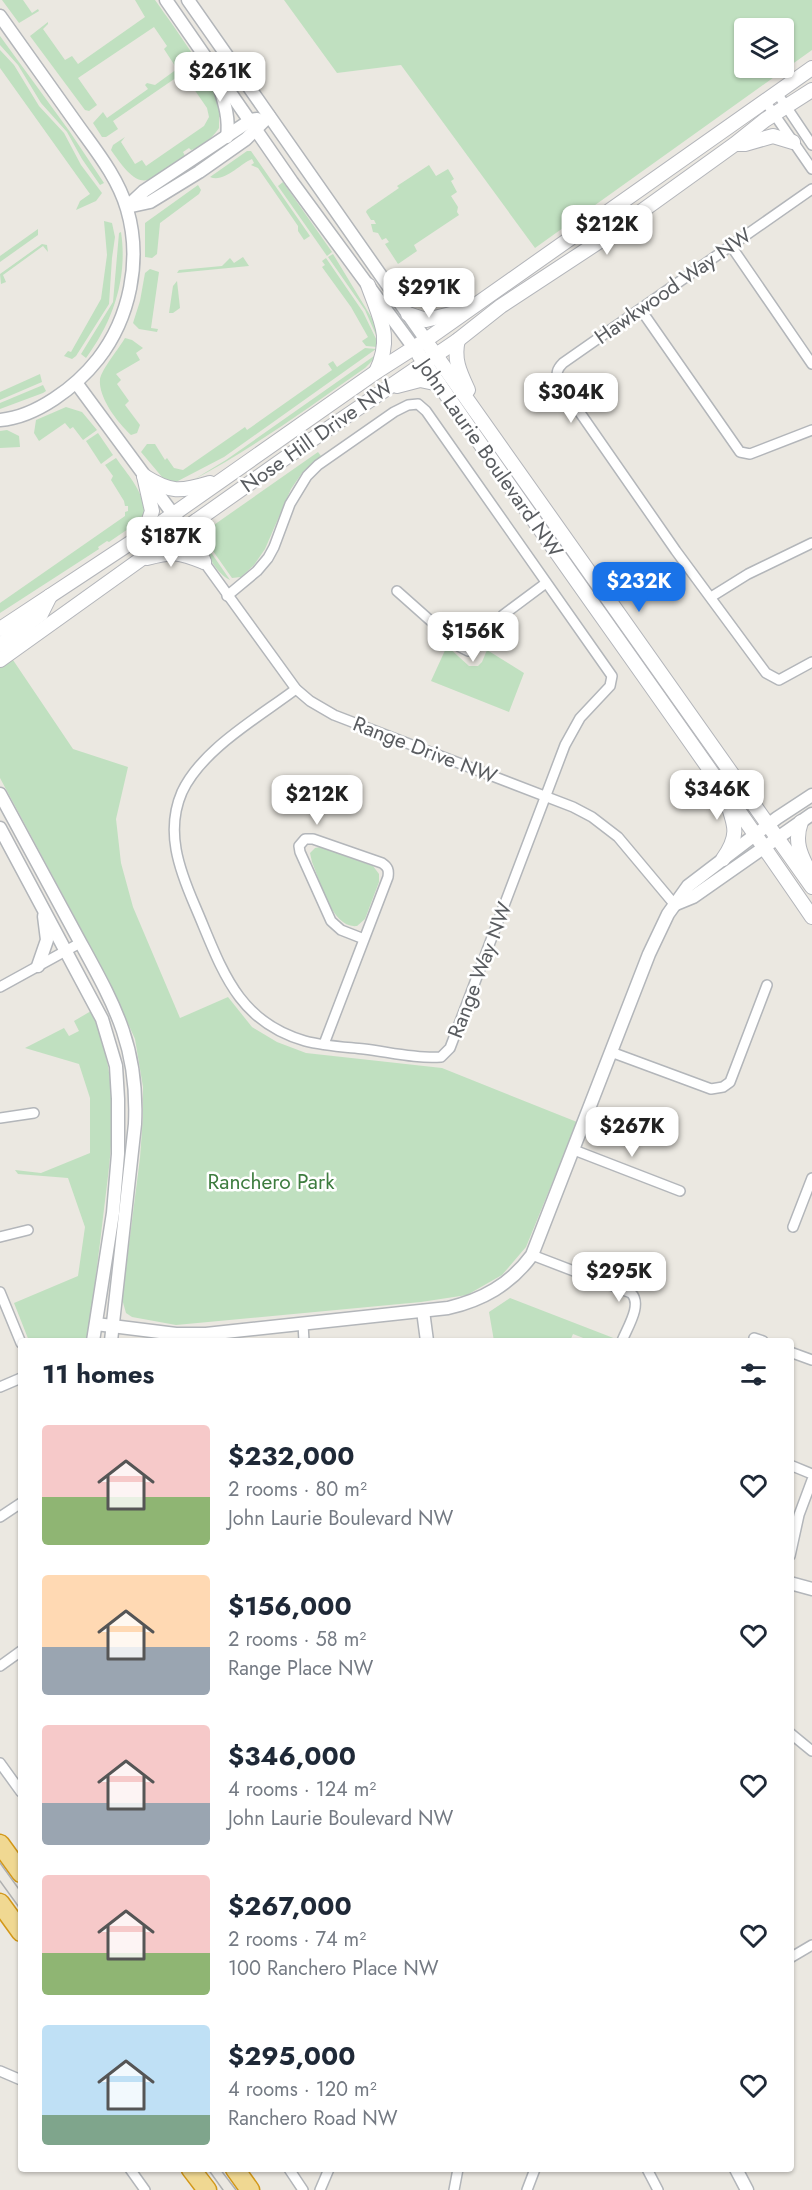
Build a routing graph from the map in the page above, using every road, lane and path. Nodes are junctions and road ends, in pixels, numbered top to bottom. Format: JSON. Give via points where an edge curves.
{"nodes":[{"id":1,"x":166,"y":0,"type":"edge"},
{"id":2,"x":188,"y":0,"type":"edge"},
{"id":3,"x":0,"y":16,"type":"edge"},
{"id":4,"x":213,"y":68,"type":"junction"},
{"id":5,"x":812,"y":68,"type":"edge"},
{"id":6,"x":812,"y":90,"type":"edge"},
{"id":7,"x":777,"y":93,"type":"junction"},
{"id":8,"x":765,"y":101,"type":"junction"},
{"id":9,"x":780,"y":110,"type":"junction"},
{"id":10,"x":269,"y":116,"type":"junction"},
{"id":11,"x":254,"y":125,"type":"junction"},
{"id":12,"x":227,"y":136,"type":"junction"},
{"id":13,"x":793,"y":142,"type":"junction"},
{"id":14,"x":735,"y":144,"type":"junction"},
{"id":15,"x":812,"y":145,"type":"edge"},
{"id":16,"x":812,"y":169,"type":"edge"},
{"id":17,"x":812,"y":189,"type":"edge"},
{"id":18,"x":127,"y":207,"type":"junction"},
{"id":19,"x":731,"y":246,"type":"junction"},
{"id":20,"x":368,"y":285,"type":"junction"},
{"id":21,"x":472,"y":307,"type":"junction"},
{"id":22,"x":641,"y":310,"type":"junction"},
{"id":23,"x":408,"y":314,"type":"junction"},
{"id":24,"x":458,"y":340,"type":"junction"},
{"id":25,"x":420,"y":344,"type":"junction"},
{"id":26,"x":430,"y":359,"type":"junction"},
{"id":27,"x":812,"y":364,"type":"edge"},
{"id":28,"x":376,"y":372,"type":"junction"},
{"id":29,"x":77,"y":384,"type":"junction"},
{"id":30,"x":439,"y":384,"type":"junction"},
{"id":31,"x":381,"y":392,"type":"junction"},
{"id":32,"x":482,"y":419,"type":"junction"},
{"id":33,"x":0,"y":420,"type":"edge"},
{"id":34,"x":812,"y":430,"type":"edge"},
{"id":35,"x":144,"y":476,"type":"junction"},
{"id":36,"x":221,"y":480,"type":"junction"},
{"id":37,"x":173,"y":514,"type":"junction"},
{"id":38,"x":196,"y":522,"type":"junction"},
{"id":39,"x":184,"y":529,"type":"junction"},
{"id":40,"x":144,"y":532,"type":"junction"},
{"id":41,"x":812,"y":543,"type":"edge"},
{"id":42,"x":140,"y":560,"type":"junction"},
{"id":43,"x":204,"y":562,"type":"junction"},
{"id":44,"x":546,"y":583,"type":"junction"},
{"id":45,"x":397,"y":591,"type":"dead end"},
{"id":46,"x":51,"y":594,"type":"junction"},
{"id":47,"x":227,"y":596,"type":"junction"},
{"id":48,"x":711,"y":597,"type":"junction"},
{"id":49,"x":0,"y":628,"type":"edge"},
{"id":50,"x":0,"y":645,"type":"edge"},
{"id":51,"x":0,"y":660,"type":"edge"},
{"id":52,"x":812,"y":662,"type":"edge"},
{"id":53,"x":296,"y":689,"type":"junction"},
{"id":54,"x":721,"y":786,"type":"junction"},
{"id":55,"x":0,"y":794,"type":"edge"},
{"id":56,"x":812,"y":795,"type":"edge"},
{"id":57,"x":546,"y":796,"type":"junction"},
{"id":58,"x":806,"y":818,"type":"edge"},
{"id":59,"x":0,"y":828,"type":"edge"},
{"id":60,"x":772,"y":832,"type":"junction"},
{"id":61,"x":760,"y":841,"type":"junction"},
{"id":62,"x":723,"y":859,"type":"junction"},
{"id":63,"x":811,"y":886,"type":"edge"},
{"id":64,"x":675,"y":905,"type":"junction"},
{"id":65,"x":42,"y":906,"type":"junction"},
{"id":66,"x":812,"y":917,"type":"edge"},
{"id":67,"x":364,"y":939,"type":"junction"},
{"id":68,"x":81,"y":943,"type":"junction"},
{"id":69,"x":67,"y":951,"type":"junction"},
{"id":70,"x":38,"y":966,"type":"junction"},
{"id":71,"x":767,"y":985,"type":"dead end"},
{"id":72,"x":0,"y":987,"type":"edge"},
{"id":73,"x":324,"y":1044,"type":"junction"},
{"id":74,"x":611,"y":1052,"type":"junction"},
{"id":75,"x":34,"y":1113,"type":"dead end"},
{"id":76,"x":0,"y":1118,"type":"edge"},
{"id":77,"x":574,"y":1150,"type":"junction"},
{"id":78,"x":812,"y":1178,"type":"edge"},
{"id":79,"x":680,"y":1191,"type":"dead end"},
{"id":80,"x":793,"y":1227,"type":"dead end"},
{"id":81,"x":28,"y":1230,"type":"dead end"},
{"id":82,"x":0,"y":1237,"type":"edge"},
{"id":83,"x":532,"y":1256,"type":"junction"},
{"id":84,"x":0,"y":1292,"type":"edge"},
{"id":85,"x":423,"y":1311,"type":"junction"},
{"id":86,"x":96,"y":1324,"type":"junction"},
{"id":87,"x":303,"y":1324,"type":"junction"},
{"id":88,"x":113,"y":1326,"type":"junction"},
{"id":89,"x":19,"y":1338,"type":"edge"},
{"id":90,"x":94,"y":1338,"type":"edge"},
{"id":91,"x":111,"y":1338,"type":"edge"},
{"id":92,"x":304,"y":1338,"type":"edge"},
{"id":93,"x":427,"y":1338,"type":"edge"},
{"id":94,"x":623,"y":1338,"type":"edge"},
{"id":95,"x":794,"y":1353,"type":"edge"},
{"id":96,"x":812,"y":1360,"type":"edge"},
{"id":97,"x":18,"y":1379,"type":"edge"},
{"id":98,"x":0,"y":1387,"type":"edge"},
{"id":99,"x":794,"y":1467,"type":"edge"},
{"id":100,"x":812,"y":1474,"type":"edge"},
{"id":101,"x":812,"y":1480,"type":"edge"},
{"id":102,"x":18,"y":1505,"type":"edge"},
{"id":103,"x":0,"y":1516,"type":"edge"},
{"id":104,"x":794,"y":1538,"type":"edge"},
{"id":105,"x":794,"y":1584,"type":"edge"},
{"id":106,"x":812,"y":1589,"type":"edge"},
{"id":107,"x":18,"y":1653,"type":"edge"},
{"id":108,"x":0,"y":1666,"type":"edge"},
{"id":109,"x":794,"y":1736,"type":"edge"},
{"id":110,"x":812,"y":1750,"type":"edge"},
{"id":111,"x":0,"y":1763,"type":"edge"},
{"id":112,"x":18,"y":1788,"type":"edge"},
{"id":113,"x":0,"y":1844,"type":"edge"},
{"id":114,"x":18,"y":1869,"type":"edge"},
{"id":115,"x":0,"y":1903,"type":"edge"},
{"id":116,"x":18,"y":1928,"type":"edge"},
{"id":117,"x":812,"y":1945,"type":"edge"},
{"id":118,"x":794,"y":1956,"type":"edge"},
{"id":119,"x":0,"y":2071,"type":"edge"},
{"id":120,"x":18,"y":2079,"type":"edge"},
{"id":121,"x":132,"y":2172,"type":"edge"},
{"id":122,"x":193,"y":2172,"type":"edge"},
{"id":123,"x":237,"y":2172,"type":"edge"},
{"id":124,"x":291,"y":2172,"type":"edge"},
{"id":125,"x":328,"y":2172,"type":"edge"},
{"id":126,"x":457,"y":2172,"type":"edge"},
{"id":127,"x":534,"y":2172,"type":"edge"},
{"id":128,"x":649,"y":2172,"type":"edge"},
{"id":129,"x":738,"y":2172,"type":"edge"},
{"id":130,"x":145,"y":2190,"type":"edge"},
{"id":131,"x":207,"y":2190,"type":"edge"},
{"id":132,"x":250,"y":2190,"type":"edge"},
{"id":133,"x":303,"y":2190,"type":"edge"},
{"id":134,"x":320,"y":2190,"type":"edge"},
{"id":135,"x":454,"y":2190,"type":"edge"},
{"id":136,"x":527,"y":2190,"type":"edge"},
{"id":137,"x":658,"y":2190,"type":"edge"},
{"id":138,"x":747,"y":2190,"type":"edge"}],
"edges":[{"from":1,"to":4,"type":"street","name":"John Laurie Boulevard NW"},
{"from":2,"to":10,"type":"street","name":"John Laurie Boulevard NW"},
{"from":3,"to":18,"type":"street","via":[[96,151]]},
{"from":4,"to":11,"type":"street","name":"John Laurie Boulevard NW"},
{"from":4,"to":12,"type":"street","via":[[227,112]]},
{"from":5,"to":7,"type":"main road","name":"Nose Hill Drive NW"},
{"from":6,"to":9,"type":"main road","name":"Nose Hill Drive NW"},
{"from":7,"to":8,"type":"main road","name":"Nose Hill Drive NW"},
{"from":7,"to":9,"type":"street"},
{"from":8,"to":9,"type":"street"},
{"from":8,"to":21,"type":"main road","name":"Nose Hill Drive NW"},
{"from":9,"to":13,"type":"street"},
{"from":9,"to":14,"type":"main road","name":"Nose Hill Drive NW"},
{"from":9,"to":15,"type":"street"},
{"from":10,"to":11,"type":"street"},
{"from":10,"to":23,"type":"street","name":"John Laurie Boulevard NW"},
{"from":11,"to":12,"type":"street"},
{"from":11,"to":18,"type":"street","via":[[199,172],[150,202]]},
{"from":11,"to":20,"type":"street","name":"John Laurie Boulevard NW"},
{"from":12,"to":18,"type":"street","via":[[144,191]]},
{"from":13,"to":14,"type":"main road","via":[[773,136]]},
{"from":13,"to":16,"type":"street"},
{"from":14,"to":24,"type":"main road","name":"Nose Hill Drive NW"},
{"from":17,"to":19,"type":"street","name":"Hawkwood Way NW"},
{"from":18,"to":29,"type":"street","via":[[133,245],[130,290],[108,346]]},
{"from":19,"to":22,"type":"street","name":"Hawkwood Way NW"},
{"from":19,"to":27,"type":"street"},
{"from":20,"to":25,"type":"street","name":"John Laurie Boulevard NW"},
{"from":20,"to":28,"type":"main road","via":[[386,348]]},
{"from":21,"to":23,"type":"main road","via":[[430,320]]},
{"from":21,"to":25,"type":"main road","name":"Nose Hill Drive NW"},
{"from":22,"to":34,"type":"street","via":[[740,452],[750,454]]},
{"from":22,"to":48,"type":"street","name":"Hawkwood Way NW","via":[[563,363],[556,374]]},
{"from":23,"to":25,"type":"street","name":"John Laurie Boulevard NW"},
{"from":24,"to":26,"type":"main road","name":"Nose Hill Drive NW"},
{"from":24,"to":32,"type":"main road","via":[[457,363]]},
{"from":25,"to":26,"type":"main road","name":"John Laurie Boulevard NW"},
{"from":25,"to":28,"type":"main road","name":"Nose Hill Drive NW"},
{"from":26,"to":30,"type":"main road","name":"John Laurie Boulevard NW"},
{"from":26,"to":31,"type":"main road","name":"Nose Hill Drive NW"},
{"from":26,"to":32,"type":"main road","name":"John Laurie Boulevard NW"},
{"from":28,"to":36,"type":"main road","name":"Nose Hill Drive NW"},
{"from":29,"to":33,"type":"street","via":[[36,408]]},
{"from":29,"to":35,"type":"street"},
{"from":30,"to":31,"type":"main road","via":[[420,380]]},
{"from":30,"to":54,"type":"main road","name":"John Laurie Boulevard NW"},
{"from":31,"to":38,"type":"main road","name":"Nose Hill Drive NW"},
{"from":32,"to":60,"type":"main road","name":"John Laurie Boulevard NW"},
{"from":35,"to":36,"type":"main road","via":[[178,491]]},
{"from":35,"to":37,"type":"street"},
{"from":35,"to":40,"type":"main road","via":[[152,511]]},
{"from":36,"to":37,"type":"main road","name":"Nose Hill Drive NW"},
{"from":37,"to":39,"type":"street"},
{"from":37,"to":40,"type":"main road","name":"Nose Hill Drive NW"},
{"from":38,"to":39,"type":"main road","name":"Nose Hill Drive NW"},
{"from":38,"to":43,"type":"main road","via":[[194,535]]},
{"from":39,"to":42,"type":"main road","name":"Nose Hill Drive NW"},
{"from":40,"to":46,"type":"main road","name":"Nose Hill Drive NW"},
{"from":41,"to":48,"type":"street"},
{"from":42,"to":43,"type":"main road","via":[[170,552]]},
{"from":42,"to":51,"type":"main road","name":"Nose Hill Drive NW"},
{"from":43,"to":47,"type":"street","name":"Range Drive NW"},
{"from":44,"to":45,"type":"street","via":[[503,615],[468,651]]},
{"from":44,"to":47,"type":"street","via":[[426,411],[414,404],[394,412],[312,471],[290,504],[268,558]]},
{"from":44,"to":57,"type":"street","name":"Range Way NW","via":[[612,681],[572,731]]},
{"from":46,"to":49,"type":"main road","name":"Nose Hill Drive NW"},
{"from":46,"to":50,"type":"main road","via":[[41,614]]},
{"from":47,"to":53,"type":"street","name":"Range Drive NW"},
{"from":48,"to":52,"type":"street","name":"Hawkwood Way NW","via":[[770,677],[785,678]]},
{"from":53,"to":57,"type":"street","name":"Range Drive NW","via":[[334,715]]},
{"from":53,"to":73,"type":"street","name":"Range Way NW","via":[[216,748],[194,771],[178,803],[174,837],[181,874],[232,988],[262,1020],[291,1036]]},
{"from":54,"to":61,"type":"main road","name":"John Laurie Boulevard NW"},
{"from":54,"to":62,"type":"main road","via":[[735,831],[731,848]]},
{"from":55,"to":68,"type":"street"},
{"from":56,"to":60,"type":"street"},
{"from":57,"to":64,"type":"street","name":"Range Drive NW","via":[[609,828]]},
{"from":57,"to":73,"type":"street","name":"Range Way NW","via":[[446,1053],[436,1057]]},
{"from":58,"to":60,"type":"street"},
{"from":58,"to":63,"type":"main road","via":[[796,838]]},
{"from":59,"to":65,"type":"street"},
{"from":60,"to":61,"type":"street"},
{"from":60,"to":63,"type":"main road","name":"John Laurie Boulevard NW"},
{"from":61,"to":62,"type":"street"},
{"from":61,"to":64,"type":"street","via":[[693,897]]},
{"from":61,"to":66,"type":"main road","name":"John Laurie Boulevard NW"},
{"from":62,"to":64,"type":"street","via":[[688,886]]},
{"from":64,"to":74,"type":"street","via":[[653,944]]},
{"from":65,"to":69,"type":"street"},
{"from":65,"to":70,"type":"street","via":[[47,940]]},
{"from":67,"to":67,"type":"street","via":[[388,877],[386,866],[313,839],[303,841],[300,852],[331,921],[341,930]]},
{"from":67,"to":73,"type":"street"},
{"from":68,"to":69,"type":"street"},
{"from":68,"to":88,"type":"street","via":[[111,996],[127,1039],[136,1098]]},
{"from":69,"to":70,"type":"street"},
{"from":69,"to":86,"type":"street","via":[[102,1019],[116,1066],[117,1166]]},
{"from":70,"to":72,"type":"street"},
{"from":71,"to":74,"type":"street","via":[[730,1082],[723,1088],[711,1089]]},
{"from":74,"to":77,"type":"street"},
{"from":75,"to":76,"type":"street"},
{"from":77,"to":79,"type":"street"},
{"from":77,"to":83,"type":"street"},
{"from":78,"to":80,"type":"street"},
{"from":81,"to":82,"type":"street"},
{"from":83,"to":85,"type":"street","via":[[514,1276],[481,1298]]},
{"from":83,"to":94,"type":"street","via":[[635,1296],[637,1300]]},
{"from":84,"to":89,"type":"street"},
{"from":85,"to":87,"type":"street"},
{"from":85,"to":93,"type":"street"},
{"from":86,"to":88,"type":"street"},
{"from":86,"to":90,"type":"street"},
{"from":87,"to":88,"type":"street","via":[[194,1334]]},
{"from":87,"to":92,"type":"street"},
{"from":88,"to":91,"type":"street"},
{"from":95,"to":96,"type":"street"},
{"from":97,"to":98,"type":"street"},
{"from":99,"to":100,"type":"street"},
{"from":101,"to":104,"type":"street"},
{"from":102,"to":103,"type":"street"},
{"from":105,"to":106,"type":"street"},
{"from":107,"to":108,"type":"street"},
{"from":109,"to":110,"type":"street"},
{"from":111,"to":112,"type":"street"},
{"from":113,"to":114,"type":"highway"},
{"from":115,"to":116,"type":"highway"},
{"from":117,"to":118,"type":"street"},
{"from":119,"to":120,"type":"street"},
{"from":121,"to":130,"type":"street"},
{"from":122,"to":131,"type":"highway"},
{"from":123,"to":132,"type":"highway"},
{"from":124,"to":133,"type":"street"},
{"from":125,"to":134,"type":"street"},
{"from":126,"to":135,"type":"street"},
{"from":127,"to":136,"type":"street"},
{"from":128,"to":137,"type":"street"},
{"from":129,"to":138,"type":"street"}]}
